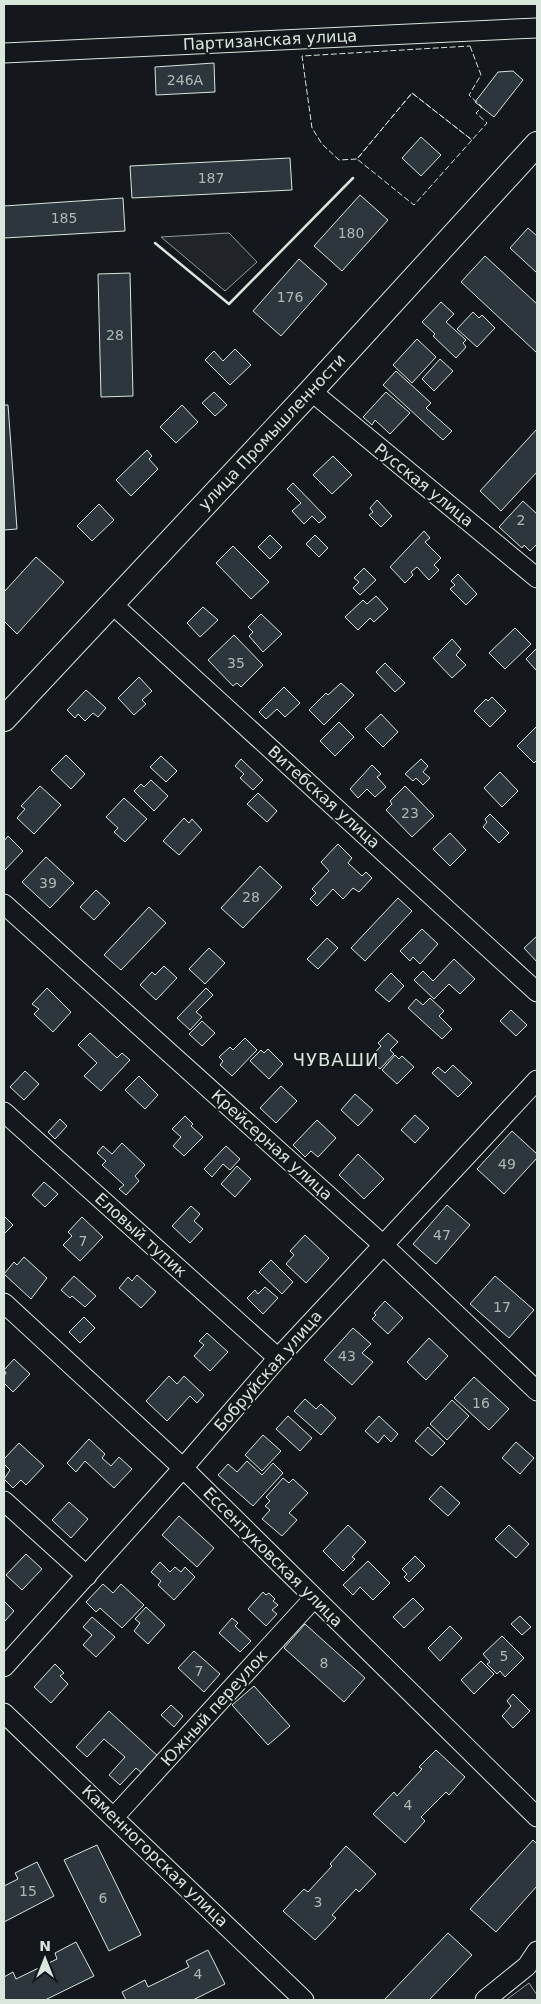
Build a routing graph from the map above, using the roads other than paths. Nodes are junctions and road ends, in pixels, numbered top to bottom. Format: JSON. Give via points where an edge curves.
{"nodes":[{"id":1,"x":537,"y":28,"type":"edge"},
{"id":2,"x":4,"y":52,"type":"edge"},
{"id":3,"x":537,"y":144,"type":"edge"},
{"id":4,"x":311,"y":392,"type":"junction"},
{"id":5,"x":537,"y":578,"type":"edge"},
{"id":6,"x":111,"y":603,"type":"junction"},
{"id":7,"x":4,"y":719,"type":"edge"},
{"id":8,"x":4,"y":904,"type":"edge"},
{"id":9,"x":537,"y":992,"type":"edge"},
{"id":10,"x":537,"y":1080,"type":"edge"},
{"id":11,"x":4,"y":1112,"type":"edge"},
{"id":12,"x":382,"y":1244,"type":"junction"},
{"id":13,"x":4,"y":1303,"type":"edge"},
{"id":14,"x":278,"y":1358,"type":"junction"},
{"id":15,"x":537,"y":1391,"type":"edge"},
{"id":16,"x":183,"y":1468,"type":"junction"},
{"id":17,"x":4,"y":1501,"type":"edge"},
{"id":18,"x":87,"y":1576,"type":"junction"},
{"id":19,"x":314,"y":1598,"type":"junction"},
{"id":20,"x":4,"y":1667,"type":"edge"},
{"id":21,"x":4,"y":1713,"type":"edge"},
{"id":22,"x":114,"y":1817,"type":"junction"},
{"id":23,"x":537,"y":1817,"type":"edge"},
{"id":24,"x":537,"y":1951,"type":"edge"},
{"id":25,"x":304,"y":2000,"type":"edge"},
{"id":26,"x":485,"y":2000,"type":"edge"}],
"edges":[{"from":1,"to":2,"type":"street","name":"Партизанская улица"},
{"from":3,"to":4,"type":"main road","name":"улица Промышленности"},
{"from":4,"to":5,"type":"street","name":"Русская улица"},
{"from":4,"to":6,"type":"main road","name":"улица Промышленности"},
{"from":6,"to":7,"type":"main road","name":"улица Промышленности"},
{"from":6,"to":9,"type":"street","name":"Витебская улица"},
{"from":8,"to":12,"type":"street","name":"Крейсерная улица"},
{"from":10,"to":12,"type":"street","name":"Бобруйская улица"},
{"from":11,"to":14,"type":"street","name":"Еловый тупик"},
{"from":12,"to":14,"type":"street","name":"Бобруйская улица"},
{"from":12,"to":15,"type":"street","name":"Крейсерная улица"},
{"from":13,"to":16,"type":"street","name":"Ессентуковская улица"},
{"from":14,"to":16,"type":"street","name":"Бобруйская улица"},
{"from":16,"to":18,"type":"street","name":"Бобруйская улица"},
{"from":16,"to":19,"type":"street","name":"Ессентуковская улица"},
{"from":17,"to":18,"type":"street"},
{"from":18,"to":20,"type":"street","name":"Бобруйская улица"},
{"from":19,"to":22,"type":"street","name":"Южный переулок"},
{"from":19,"to":23,"type":"street","name":"Ессентуковская улица"},
{"from":21,"to":22,"type":"street","name":"Каменногорская улица"},
{"from":22,"to":25,"type":"street","name":"Каменногорская улица"},
{"from":24,"to":26,"type":"street","via":[[527,1966]]}]}
